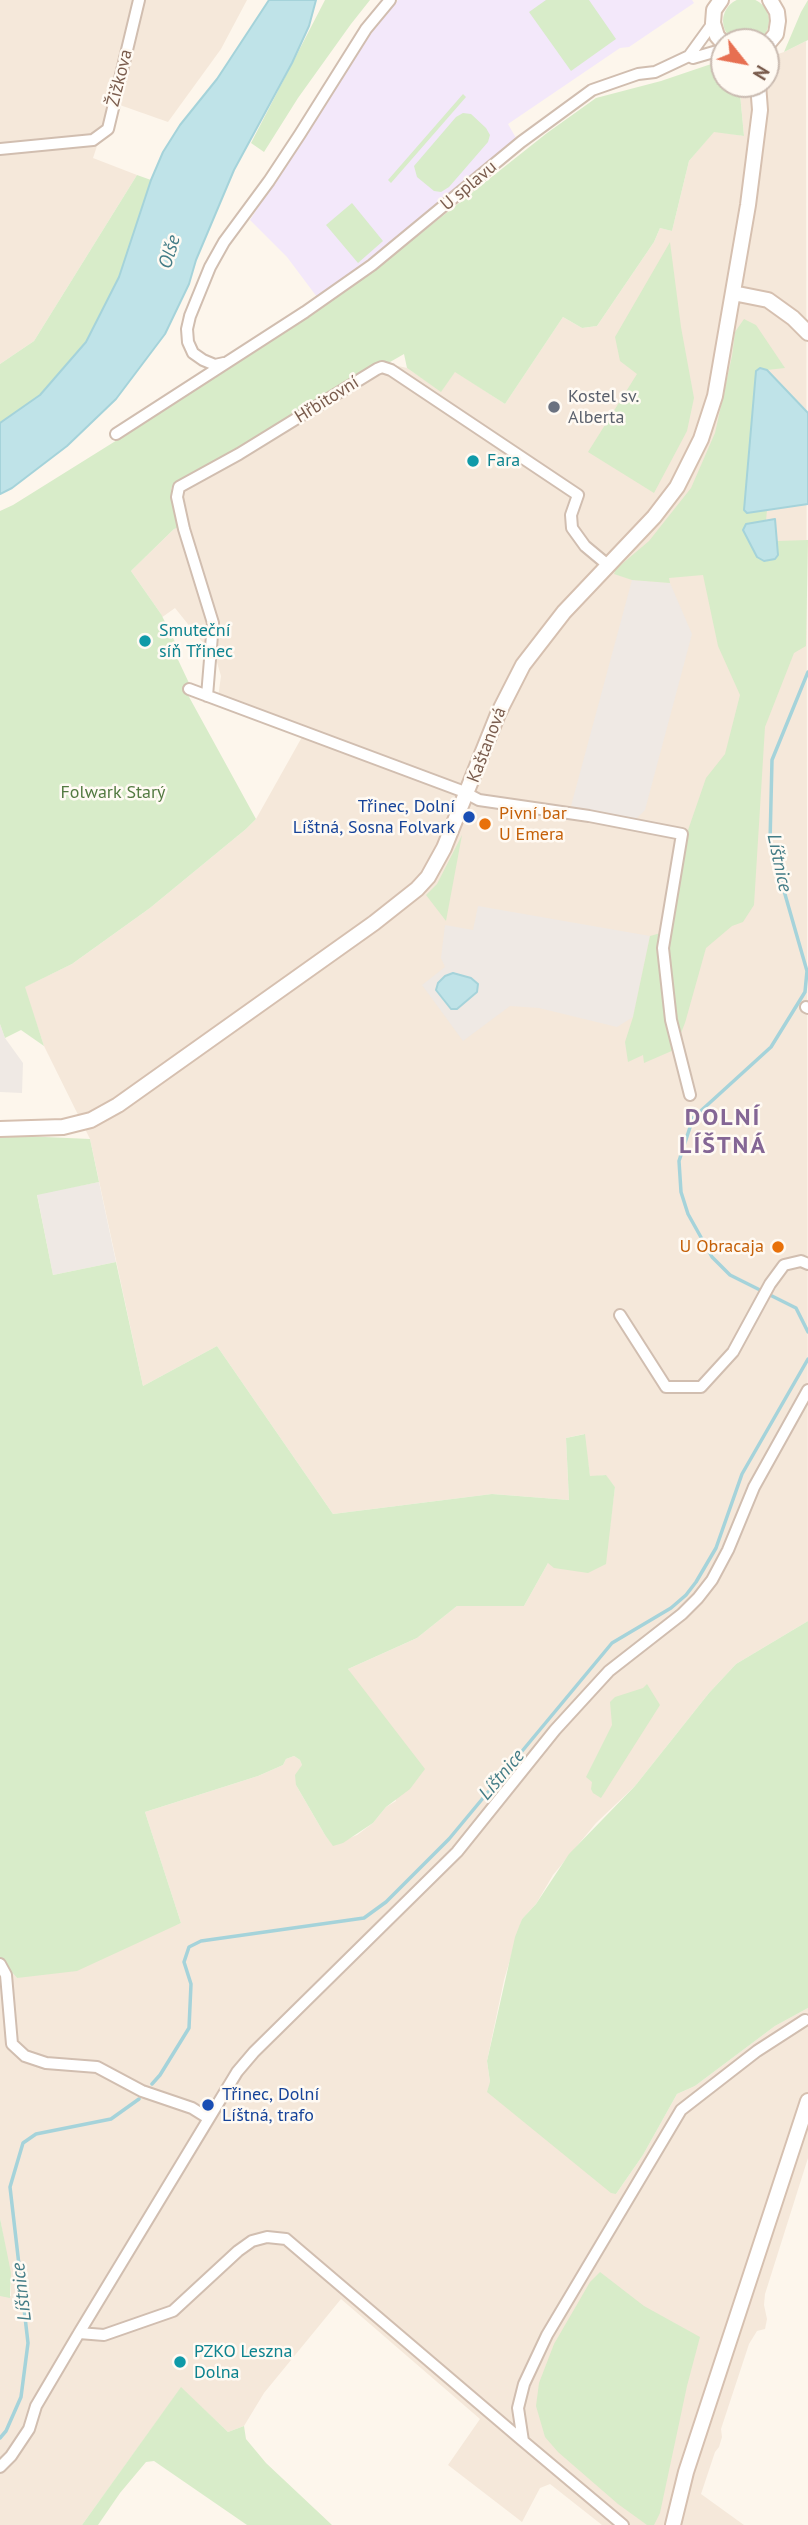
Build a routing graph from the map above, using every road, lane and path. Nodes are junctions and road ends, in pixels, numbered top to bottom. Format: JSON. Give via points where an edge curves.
{"nodes":[{"id":1,"x":139,"y":0,"type":"edge"},
{"id":2,"x":390,"y":0,"type":"edge"},
{"id":3,"x":772,"y":1,"type":"edge"},
{"id":4,"x":714,"y":8,"type":"edge"},
{"id":5,"x":716,"y":28,"type":"edge"},
{"id":6,"x":777,"y":28,"type":"edge"},
{"id":7,"x":710,"y":52,"type":"edge"},
{"id":8,"x":689,"y":56,"type":"junction"},
{"id":9,"x":759,"y":98,"type":"edge"},
{"id":10,"x":0,"y":149,"type":"edge"},
{"id":11,"x":733,"y":293,"type":"junction"},
{"id":12,"x":808,"y":333,"type":"edge"},
{"id":13,"x":227,"y":362,"type":"junction"},
{"id":14,"x":116,"y":434,"type":"dead end"},
{"id":15,"x":609,"y":566,"type":"junction"},
{"id":16,"x":188,"y":689,"type":"dead end"},
{"id":17,"x":207,"y":696,"type":"junction"},
{"id":18,"x":468,"y":793,"type":"junction"},
{"id":19,"x":690,"y":1095,"type":"dead end"},
{"id":20,"x":0,"y":1129,"type":"edge"},
{"id":21,"x":808,"y":1264,"type":"edge"},
{"id":22,"x":620,"y":1315,"type":"dead end"},
{"id":23,"x":808,"y":1390,"type":"edge"},
{"id":24,"x":0,"y":1964,"type":"edge"},
{"id":25,"x":805,"y":2020,"type":"dead end"},
{"id":26,"x":808,"y":2101,"type":"edge"},
{"id":27,"x":208,"y":2118,"type":"junction"},
{"id":28,"x":79,"y":2333,"type":"junction"},
{"id":29,"x":523,"y":2441,"type":"junction"},
{"id":30,"x":0,"y":2467,"type":"edge"},
{"id":31,"x":623,"y":2525,"type":"edge"},
{"id":32,"x":673,"y":2525,"type":"edge"}],
"edges":[{"from":1,"to":10,"type":"street","name":"Žižkova","via":[[108,128],[93,140]]},
{"from":2,"to":13,"type":"street","via":[[366,29],[210,267],[190,316],[188,342],[193,354],[215,365]]},
{"from":3,"to":6,"type":"street"},
{"from":4,"to":5,"type":"street"},
{"from":4,"to":8,"type":"street","name":"U splavu"},
{"from":7,"to":8,"type":"street"},
{"from":8,"to":13,"type":"street","name":"U splavu","via":[[655,72],[592,90],[521,142],[372,265]]},
{"from":9,"to":11,"type":"street"},
{"from":11,"to":12,"type":"street","via":[[768,300]]},
{"from":11,"to":15,"type":"street","name":"Kaštanová","via":[[715,396],[701,439],[677,487]]},
{"from":13,"to":14,"type":"street","name":"U splavu"},
{"from":15,"to":17,"type":"street","name":"Hřbitovní","via":[[572,528],[578,495],[391,370],[377,369],[179,487],[184,529],[213,623]]},
{"from":15,"to":18,"type":"street","name":"Kaštanová","via":[[564,611],[523,665],[498,714]]},
{"from":16,"to":17,"type":"street"},
{"from":17,"to":18,"type":"street"},
{"from":18,"to":19,"type":"street","via":[[479,800],[682,834],[663,947],[671,1020]]},
{"from":18,"to":20,"type":"street","name":"Kaštanová","via":[[436,864],[417,889],[288,985],[98,1117],[63,1128]]},
{"from":21,"to":22,"type":"street","via":[[784,1265],[733,1352],[701,1387],[666,1387]]},
{"from":23,"to":27,"type":"street","via":[[754,1487],[728,1550],[698,1598],[608,1671],[457,1852],[254,2052]]},
{"from":24,"to":27,"type":"street","via":[[6,1975],[12,2044],[24,2056],[46,2063],[97,2067]]},
{"from":25,"to":29,"type":"street","via":[[681,2110],[541,2347],[518,2408]]},
{"from":26,"to":32,"type":"street","via":[[686,2472]]},
{"from":27,"to":28,"type":"street"},
{"from":28,"to":29,"type":"street","via":[[104,2335],[173,2311],[252,2241],[286,2239]]},
{"from":28,"to":30,"type":"street","via":[[36,2406],[29,2429]]},
{"from":29,"to":31,"type":"street"}]}
